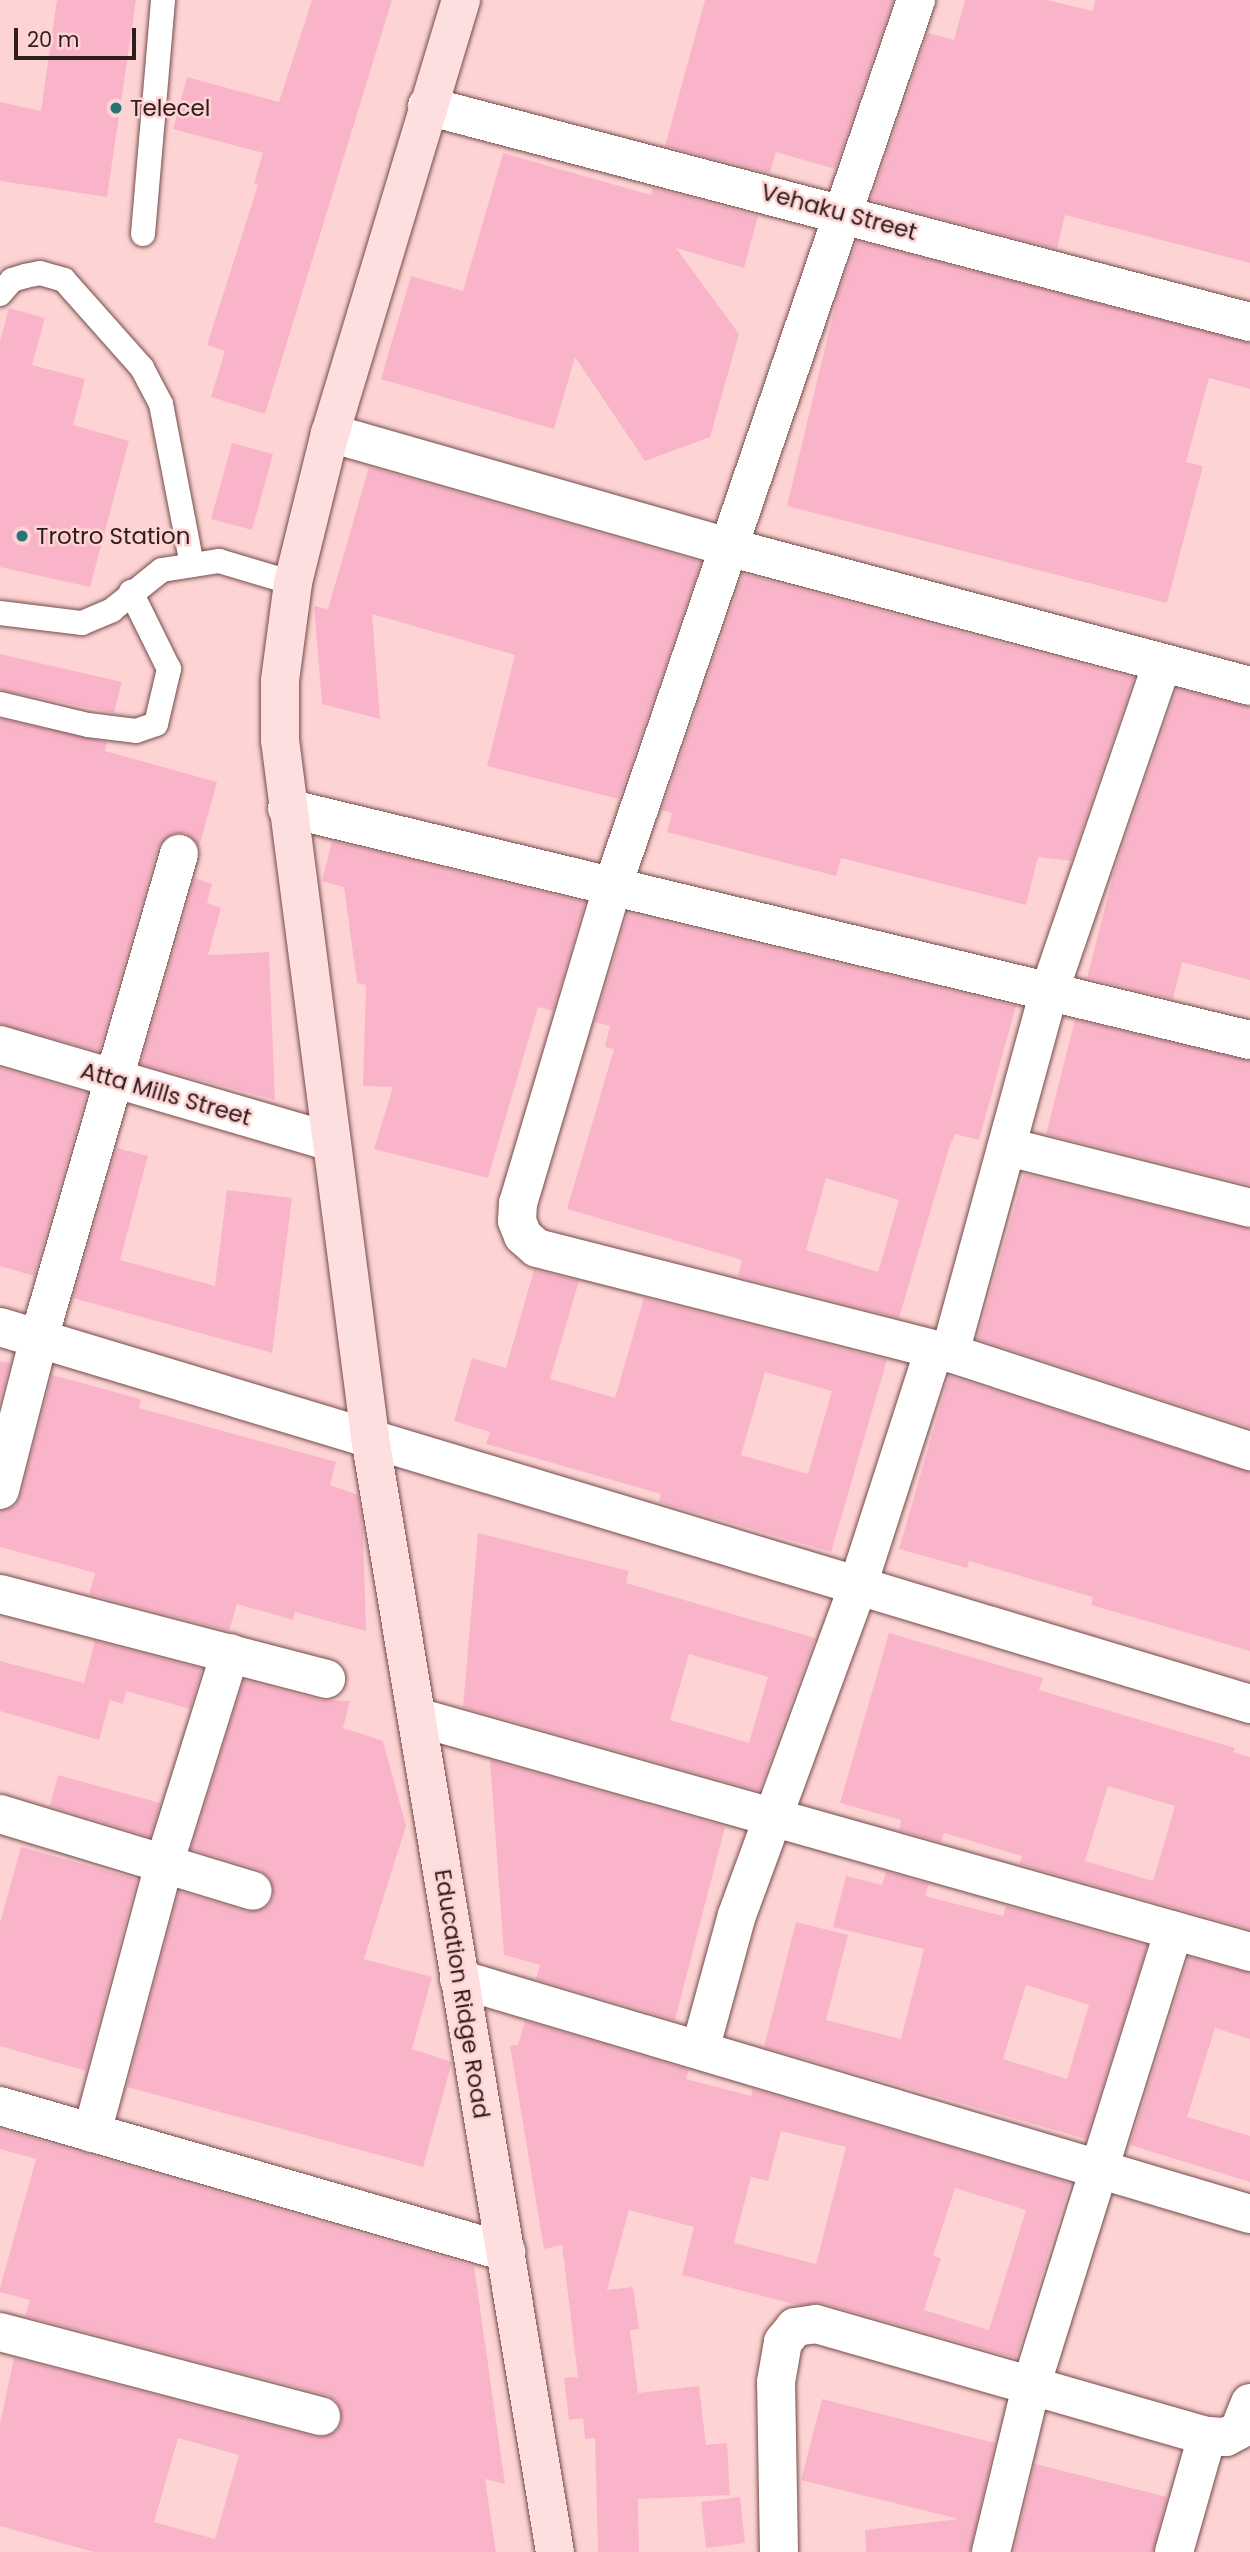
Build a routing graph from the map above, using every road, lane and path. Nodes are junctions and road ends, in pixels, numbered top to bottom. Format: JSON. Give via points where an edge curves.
{"nodes":[{"id":1,"x":163,"y":0,"type":"edge"},
{"id":2,"x":461,"y":0,"type":"edge"},
{"id":3,"x":916,"y":0,"type":"edge"},
{"id":4,"x":427,"y":106,"type":"junction"},
{"id":5,"x":844,"y":213,"type":"junction"},
{"id":6,"x":143,"y":234,"type":"dead end"},
{"id":7,"x":0,"y":294,"type":"edge"},
{"id":8,"x":1250,"y":322,"type":"edge"},
{"id":9,"x":330,"y":433,"type":"junction"},
{"id":10,"x":728,"y":547,"type":"junction"},
{"id":11,"x":192,"y":565,"type":"junction"},
{"id":12,"x":293,"y":583,"type":"junction"},
{"id":13,"x":131,"y":592,"type":"junction"},
{"id":14,"x":0,"y":613,"type":"edge"},
{"id":15,"x":1162,"y":664,"type":"junction"},
{"id":16,"x":1250,"y":686,"type":"edge"},
{"id":17,"x":0,"y":704,"type":"edge"},
{"id":18,"x":287,"y":808,"type":"junction"},
{"id":19,"x":179,"y":854,"type":"dead end"},
{"id":20,"x":613,"y":886,"type":"junction"},
{"id":21,"x":1049,"y":992,"type":"junction"},
{"id":22,"x":1250,"y":1040,"type":"edge"},
{"id":23,"x":0,"y":1045,"type":"edge"},
{"id":24,"x":115,"y":1079,"type":"junction"},
{"id":25,"x":331,"y":1142,"type":"junction"},
{"id":26,"x":1008,"y":1147,"type":"junction"},
{"id":27,"x":1250,"y":1208,"type":"edge"},
{"id":28,"x":0,"y":1327,"type":"edge"},
{"id":29,"x":39,"y":1338,"type":"junction"},
{"id":30,"x":942,"y":1351,"type":"junction"},
{"id":31,"x":370,"y":1437,"type":"junction"},
{"id":32,"x":1250,"y":1451,"type":"edge"},
{"id":33,"x":0,"y":1490,"type":"edge"},
{"id":34,"x":857,"y":1588,"type":"junction"},
{"id":35,"x":0,"y":1594,"type":"edge"},
{"id":36,"x":230,"y":1653,"type":"junction"},
{"id":37,"x":326,"y":1679,"type":"dead end"},
{"id":38,"x":1250,"y":1704,"type":"edge"},
{"id":39,"x":417,"y":1717,"type":"junction"},
{"id":40,"x":0,"y":1814,"type":"edge"},
{"id":41,"x":776,"y":1820,"type":"junction"},
{"id":42,"x":164,"y":1864,"type":"junction"},
{"id":43,"x":253,"y":1891,"type":"dead end"},
{"id":44,"x":1174,"y":1931,"type":"junction"},
{"id":45,"x":1250,"y":1952,"type":"edge"},
{"id":46,"x":459,"y":1979,"type":"junction"},
{"id":47,"x":700,"y":2050,"type":"junction"},
{"id":48,"x":0,"y":2106,"type":"edge"},
{"id":49,"x":92,"y":2133,"type":"junction"},
{"id":50,"x":1101,"y":2169,"type":"junction"},
{"id":51,"x":1250,"y":2214,"type":"edge"},
{"id":52,"x":506,"y":2252,"type":"junction"},
{"id":53,"x":0,"y":2332,"type":"edge"},
{"id":54,"x":1032,"y":2383,"type":"junction"},
{"id":55,"x":1250,"y":2403,"type":"edge"},
{"id":56,"x":321,"y":2416,"type":"dead end"},
{"id":57,"x":1207,"y":2437,"type":"junction"},
{"id":58,"x":555,"y":2552,"type":"edge"},
{"id":59,"x":779,"y":2552,"type":"edge"},
{"id":60,"x":991,"y":2552,"type":"edge"},
{"id":61,"x":1174,"y":2552,"type":"edge"}],
"edges":[{"from":1,"to":6,"type":"lane"},
{"from":2,"to":4,"type":"street","name":"Education Ridge Road"},
{"from":3,"to":5,"type":"street"},
{"from":4,"to":5,"type":"street","name":"Vehaku Street"},
{"from":4,"to":9,"type":"street","name":"Education Ridge Road"},
{"from":5,"to":8,"type":"street","name":"Vehaku Street"},
{"from":5,"to":10,"type":"street"},
{"from":7,"to":11,"type":"lane","via":[[12,280],[25,276],[40,273],[64,280],[142,368],[161,404]]},
{"from":9,"to":10,"type":"street"},
{"from":9,"to":12,"type":"street","name":"Education Ridge Road"},
{"from":10,"to":15,"type":"street"},
{"from":10,"to":20,"type":"street"},
{"from":11,"to":12,"type":"lane","via":[[219,561]]},
{"from":11,"to":13,"type":"lane","via":[[162,570]]},
{"from":12,"to":18,"type":"street","name":"Education Ridge Road","via":[[280,681]]},
{"from":13,"to":14,"type":"lane","via":[[112,610],[82,623]]},
{"from":13,"to":17,"type":"lane","via":[[169,669],[156,724],[135,731],[88,725]]},
{"from":15,"to":16,"type":"street"},
{"from":15,"to":21,"type":"street"},
{"from":18,"to":20,"type":"street"},
{"from":18,"to":25,"type":"street","name":"Education Ridge Road"},
{"from":19,"to":24,"type":"street"},
{"from":20,"to":21,"type":"street"},
{"from":20,"to":30,"type":"street","via":[[518,1203],[517,1221],[523,1236],[537,1248]]},
{"from":21,"to":22,"type":"street"},
{"from":21,"to":26,"type":"street"},
{"from":23,"to":24,"type":"street","name":"Atta Mills Street"},
{"from":24,"to":25,"type":"street","name":"Atta Mills Street"},
{"from":24,"to":29,"type":"street"},
{"from":25,"to":31,"type":"street","name":"Education Ridge Road"},
{"from":26,"to":27,"type":"street"},
{"from":26,"to":30,"type":"street"},
{"from":28,"to":29,"type":"street"},
{"from":29,"to":31,"type":"street"},
{"from":29,"to":33,"type":"street"},
{"from":30,"to":32,"type":"street"},
{"from":30,"to":34,"type":"street"},
{"from":31,"to":34,"type":"street"},
{"from":31,"to":39,"type":"street","name":"Education Ridge Road"},
{"from":34,"to":38,"type":"street"},
{"from":34,"to":41,"type":"street"},
{"from":35,"to":36,"type":"street"},
{"from":36,"to":37,"type":"street"},
{"from":36,"to":42,"type":"street"},
{"from":39,"to":41,"type":"street"},
{"from":39,"to":46,"type":"street","name":"Education Ridge Road"},
{"from":40,"to":42,"type":"street"},
{"from":41,"to":44,"type":"street"},
{"from":41,"to":47,"type":"street","via":[[737,1915]]},
{"from":42,"to":43,"type":"street"},
{"from":42,"to":49,"type":"street"},
{"from":44,"to":45,"type":"street"},
{"from":44,"to":50,"type":"street"},
{"from":46,"to":47,"type":"street"},
{"from":46,"to":52,"type":"street","name":"Education Ridge Road"},
{"from":47,"to":50,"type":"street"},
{"from":48,"to":49,"type":"street"},
{"from":49,"to":52,"type":"street"},
{"from":50,"to":51,"type":"street"},
{"from":50,"to":54,"type":"street"},
{"from":52,"to":58,"type":"street","name":"Education Ridge Road"},
{"from":53,"to":56,"type":"street"},
{"from":54,"to":57,"type":"street"},
{"from":54,"to":59,"type":"street","via":[[816,2324],[795,2327],[783,2342],[776,2382]]},
{"from":54,"to":60,"type":"street"},
{"from":55,"to":57,"type":"street","via":[[1239,2430],[1226,2437]]},
{"from":57,"to":61,"type":"street"}]}
